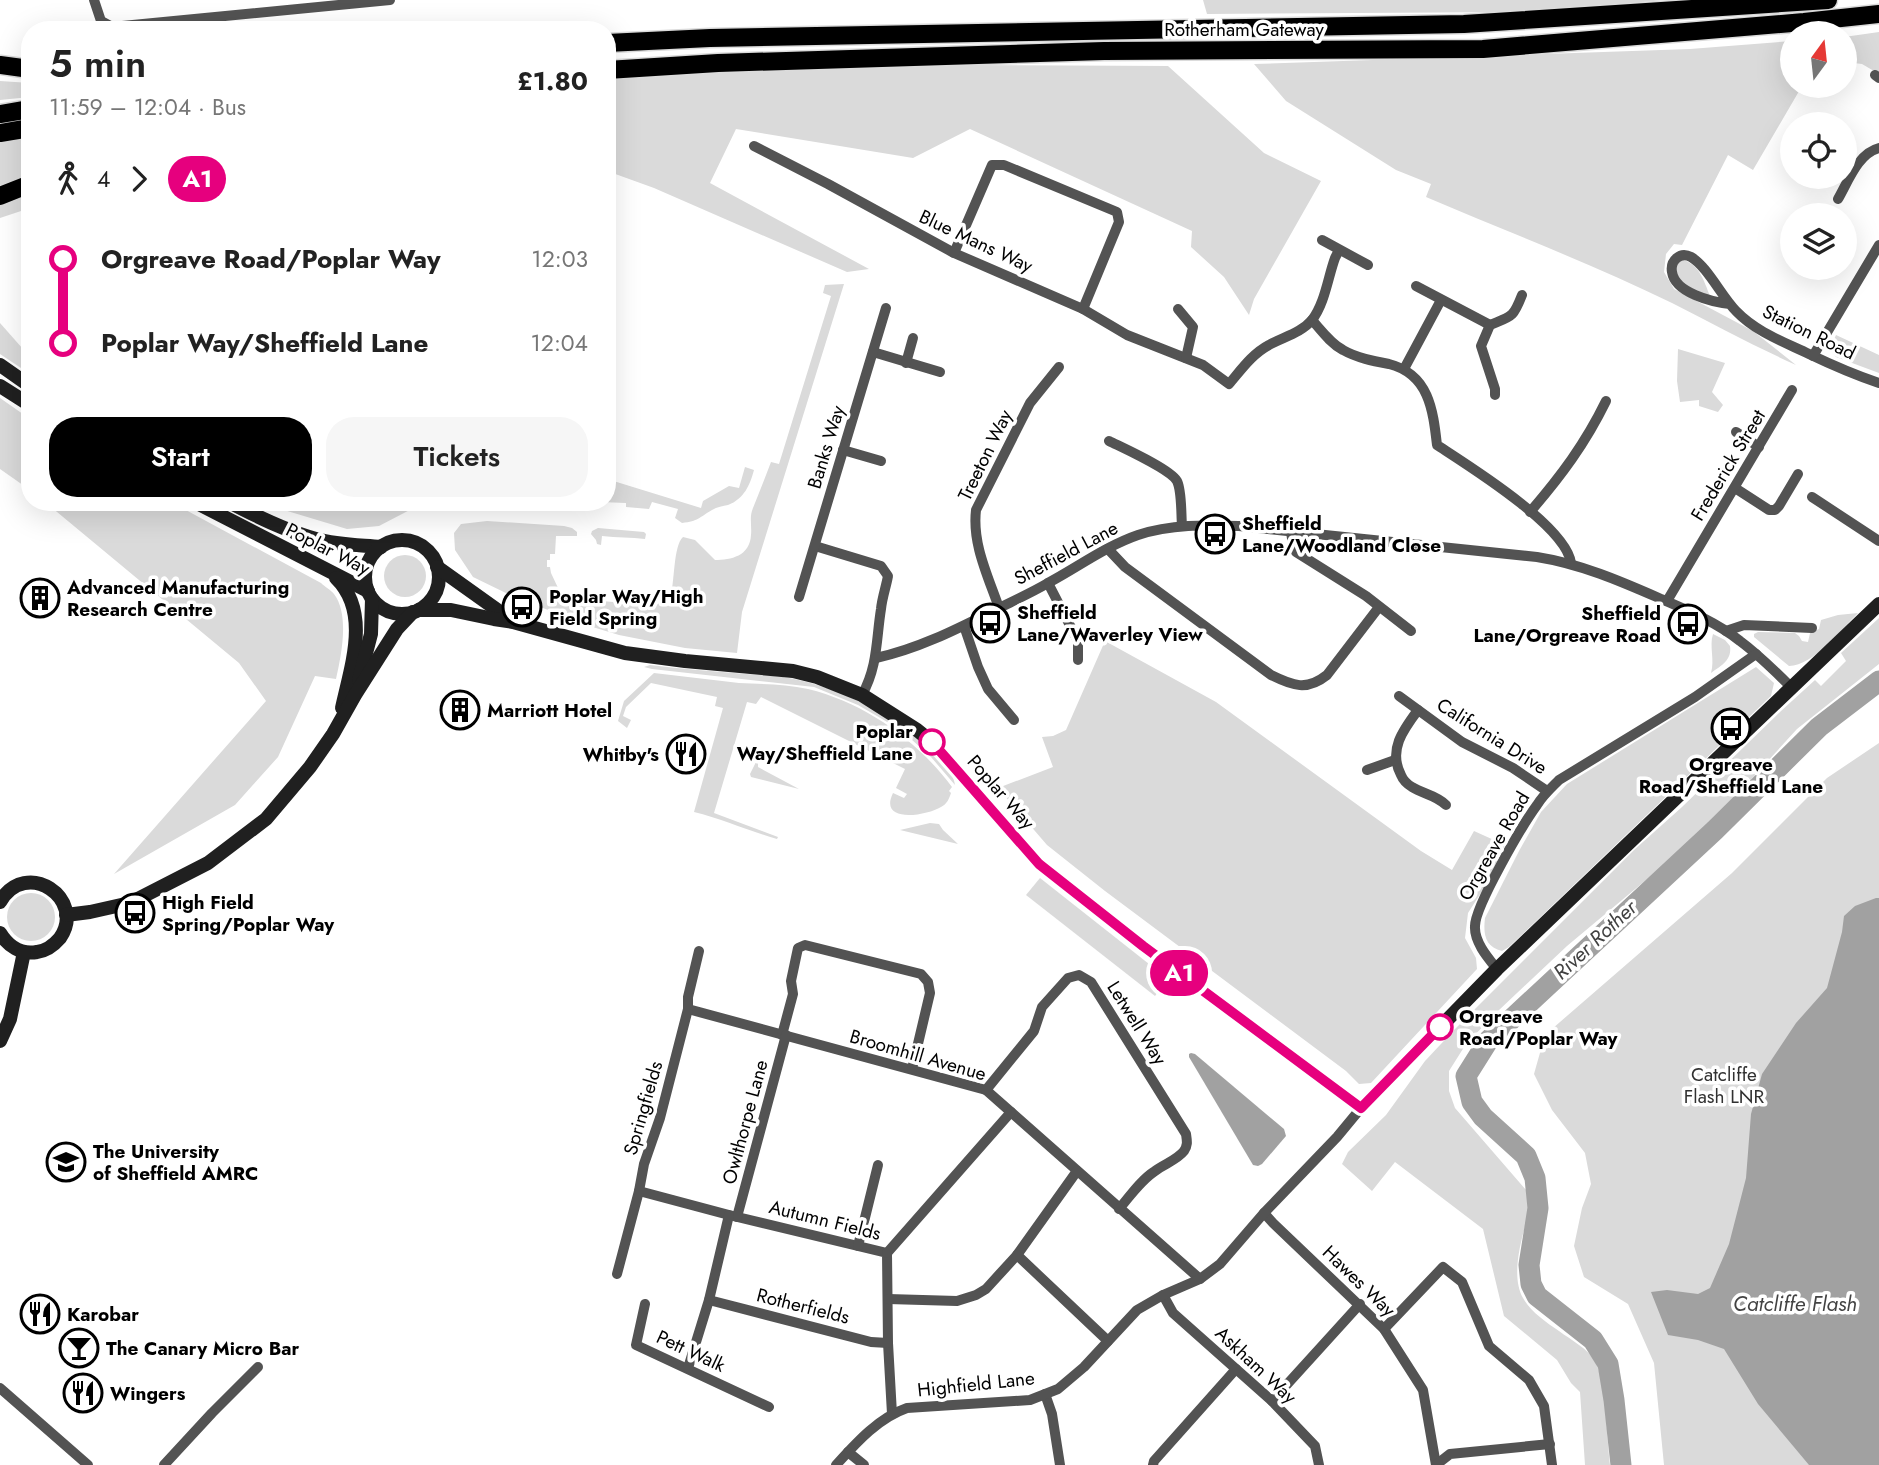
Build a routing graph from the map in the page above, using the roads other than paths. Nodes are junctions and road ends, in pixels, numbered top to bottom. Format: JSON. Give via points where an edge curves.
{"nodes":[{"id":1,"x":94,"y":0,"type":"edge"},
{"id":2,"x":390,"y":0,"type":"edge"},
{"id":3,"x":1828,"y":0,"type":"edge"},
{"id":4,"x":1879,"y":14,"type":"edge"},
{"id":5,"x":101,"y":21,"type":"edge"},
{"id":6,"x":173,"y":21,"type":"edge"},
{"id":7,"x":616,"y":43,"type":"edge"},
{"id":8,"x":0,"y":65,"type":"edge"},
{"id":9,"x":21,"y":68,"type":"edge"},
{"id":10,"x":616,"y":69,"type":"edge"},
{"id":11,"x":21,"y":110,"type":"edge"},
{"id":12,"x":0,"y":114,"type":"edge"},
{"id":13,"x":21,"y":130,"type":"edge"},
{"id":14,"x":0,"y":133,"type":"edge"},
{"id":15,"x":754,"y":146,"type":"dead end"},
{"id":16,"x":1879,"y":148,"type":"edge"},
{"id":17,"x":21,"y":188,"type":"edge"},
{"id":18,"x":0,"y":196,"type":"edge"},
{"id":19,"x":1838,"y":199,"type":"dead end"},
{"id":20,"x":1322,"y":240,"type":"dead end"},
{"id":21,"x":1879,"y":245,"type":"edge"},
{"id":22,"x":1339,"y":250,"type":"junction"},
{"id":23,"x":954,"y":253,"type":"junction"},
{"id":24,"x":1368,"y":265,"type":"dead end"},
{"id":25,"x":1416,"y":286,"type":"dead end"},
{"id":26,"x":1522,"y":295,"type":"dead end"},
{"id":27,"x":1441,"y":300,"type":"junction"},
{"id":28,"x":1730,"y":304,"type":"junction"},
{"id":29,"x":886,"y":308,"type":"dead end"},
{"id":30,"x":1083,"y":309,"type":"junction"},
{"id":31,"x":1178,"y":309,"type":"dead end"},
{"id":32,"x":1312,"y":320,"type":"junction"},
{"id":33,"x":1490,"y":325,"type":"junction"},
{"id":34,"x":913,"y":338,"type":"dead end"},
{"id":35,"x":873,"y":352,"type":"junction"},
{"id":36,"x":1813,"y":356,"type":"junction"},
{"id":37,"x":1186,"y":358,"type":"junction"},
{"id":38,"x":906,"y":363,"type":"junction"},
{"id":39,"x":0,"y":365,"type":"edge"},
{"id":40,"x":1059,"y":367,"type":"dead end"},
{"id":41,"x":1404,"y":369,"type":"junction"},
{"id":42,"x":940,"y":372,"type":"dead end"},
{"id":43,"x":21,"y":380,"type":"edge"},
{"id":44,"x":1879,"y":383,"type":"edge"},
{"id":45,"x":0,"y":386,"type":"edge"},
{"id":46,"x":1792,"y":390,"type":"dead end"},
{"id":47,"x":1495,"y":395,"type":"dead end"},
{"id":48,"x":21,"y":399,"type":"edge"},
{"id":49,"x":1606,"y":401,"type":"dead end"},
{"id":50,"x":1736,"y":432,"type":"dead end"},
{"id":51,"x":1109,"y":441,"type":"dead end"},
{"id":52,"x":1759,"y":447,"type":"junction"},
{"id":53,"x":843,"y":450,"type":"junction"},
{"id":54,"x":881,"y":461,"type":"dead end"},
{"id":55,"x":1798,"y":474,"type":"dead end"},
{"id":56,"x":1735,"y":488,"type":"junction"},
{"id":57,"x":1812,"y":497,"type":"dead end"},
{"id":58,"x":213,"y":511,"type":"edge"},
{"id":59,"x":250,"y":511,"type":"edge"},
{"id":60,"x":1530,"y":512,"type":"junction"},
{"id":61,"x":1182,"y":526,"type":"junction"},
{"id":62,"x":1291,"y":532,"type":"junction"},
{"id":63,"x":1879,"y":541,"type":"edge"},
{"id":64,"x":815,"y":546,"type":"junction"},
{"id":65,"x":381,"y":547,"type":"junction"},
{"id":66,"x":1108,"y":549,"type":"junction"},
{"id":67,"x":1571,"y":563,"type":"junction"},
{"id":68,"x":437,"y":567,"type":"junction"},
{"id":69,"x":328,"y":570,"type":"junction"},
{"id":70,"x":1048,"y":583,"type":"junction"},
{"id":71,"x":370,"y":595,"type":"junction"},
{"id":72,"x":799,"y":597,"type":"dead end"},
{"id":73,"x":1667,"y":601,"type":"junction"},
{"id":74,"x":1879,"y":604,"type":"edge"},
{"id":75,"x":1379,"y":607,"type":"junction"},
{"id":76,"x":999,"y":608,"type":"junction"},
{"id":77,"x":416,"y":611,"type":"junction"},
{"id":78,"x":513,"y":621,"type":"junction"},
{"id":79,"x":964,"y":626,"type":"junction"},
{"id":80,"x":1812,"y":628,"type":"dead end"},
{"id":81,"x":1411,"y":631,"type":"dead end"},
{"id":82,"x":1726,"y":631,"type":"junction"},
{"id":83,"x":1756,"y":654,"type":"junction"},
{"id":84,"x":876,"y":658,"type":"junction"},
{"id":85,"x":1078,"y":660,"type":"dead end"},
{"id":86,"x":1792,"y":688,"type":"junction"},
{"id":87,"x":355,"y":695,"type":"junction"},
{"id":88,"x":862,"y":695,"type":"junction"},
{"id":89,"x":1399,"y":696,"type":"dead end"},
{"id":90,"x":1418,"y":710,"type":"junction"},
{"id":91,"x":1014,"y":720,"type":"dead end"},
{"id":92,"x":339,"y":723,"type":"junction"},
{"id":93,"x":1395,"y":760,"type":"junction"},
{"id":94,"x":1367,"y":770,"type":"dead end"},
{"id":95,"x":1547,"y":791,"type":"junction"},
{"id":96,"x":1446,"y":804,"type":"dead end"},
{"id":97,"x":0,"y":902,"type":"edge"},
{"id":98,"x":66,"y":915,"type":"junction"},
{"id":99,"x":0,"y":933,"type":"edge"},
{"id":100,"x":699,"y":951,"type":"dead end"},
{"id":101,"x":24,"y":952,"type":"junction"},
{"id":102,"x":1497,"y":969,"type":"junction"},
{"id":103,"x":688,"y":1009,"type":"junction"},
{"id":104,"x":784,"y":1035,"type":"junction"},
{"id":105,"x":0,"y":1041,"type":"edge"},
{"id":106,"x":912,"y":1069,"type":"junction"},
{"id":107,"x":986,"y":1090,"type":"junction"},
{"id":108,"x":1361,"y":1108,"type":"junction"},
{"id":109,"x":1010,"y":1112,"type":"junction"},
{"id":110,"x":878,"y":1165,"type":"dead end"},
{"id":111,"x":1077,"y":1171,"type":"junction"},
{"id":112,"x":639,"y":1191,"type":"junction"},
{"id":113,"x":1119,"y":1209,"type":"junction"},
{"id":114,"x":1264,"y":1213,"type":"junction"},
{"id":115,"x":733,"y":1216,"type":"junction"},
{"id":116,"x":858,"y":1246,"type":"junction"},
{"id":117,"x":887,"y":1253,"type":"junction"},
{"id":118,"x":1017,"y":1255,"type":"junction"},
{"id":119,"x":617,"y":1274,"type":"dead end"},
{"id":120,"x":1200,"y":1279,"type":"junction"},
{"id":121,"x":1163,"y":1295,"type":"junction"},
{"id":122,"x":888,"y":1299,"type":"junction"},
{"id":123,"x":709,"y":1300,"type":"junction"},
{"id":124,"x":645,"y":1304,"type":"dead end"},
{"id":125,"x":1360,"y":1304,"type":"junction"},
{"id":126,"x":1384,"y":1329,"type":"junction"},
{"id":127,"x":1108,"y":1340,"type":"junction"},
{"id":128,"x":888,"y":1343,"type":"junction"},
{"id":129,"x":257,"y":1367,"type":"dead end"},
{"id":130,"x":688,"y":1368,"type":"junction"},
{"id":131,"x":1236,"y":1369,"type":"junction"},
{"id":132,"x":0,"y":1388,"type":"edge"},
{"id":133,"x":1045,"y":1394,"type":"junction"},
{"id":134,"x":9,"y":1396,"type":"junction"},
{"id":135,"x":1272,"y":1401,"type":"junction"},
{"id":136,"x":0,"y":1406,"type":"edge"},
{"id":137,"x":769,"y":1407,"type":"dead end"},
{"id":138,"x":892,"y":1413,"type":"junction"},
{"id":139,"x":1550,"y":1444,"type":"junction"},
{"id":140,"x":848,"y":1452,"type":"junction"},
{"id":141,"x":88,"y":1465,"type":"edge"},
{"id":142,"x":164,"y":1465,"type":"edge"},
{"id":143,"x":836,"y":1465,"type":"edge"},
{"id":144,"x":864,"y":1465,"type":"edge"},
{"id":145,"x":1059,"y":1465,"type":"edge"},
{"id":146,"x":1153,"y":1465,"type":"edge"},
{"id":147,"x":1319,"y":1465,"type":"edge"},
{"id":148,"x":1436,"y":1465,"type":"edge"},
{"id":149,"x":1552,"y":1465,"type":"edge"}],
"edges":[{"from":1,"to":5,"type":"street"},
{"from":2,"to":6,"type":"street"},
{"from":3,"to":7,"type":"highway","name":"Rotherham Gateway","via":[[1464,24]]},
{"from":4,"to":10,"type":"highway","name":"Rotherham Gateway","via":[[1483,49],[1104,51]]},
{"from":8,"to":9,"type":"highway"},
{"from":11,"to":12,"type":"highway"},
{"from":13,"to":14,"type":"highway"},
{"from":15,"to":23,"type":"street","name":"Blue Mans Way"},
{"from":16,"to":19,"type":"street","via":[[1866,153]]},
{"from":17,"to":18,"type":"highway"},
{"from":20,"to":22,"type":"street"},
{"from":21,"to":36,"type":"street"},
{"from":22,"to":24,"type":"street"},
{"from":22,"to":32,"type":"street"},
{"from":23,"to":30,"type":"street","name":"Blue Mans Way"},
{"from":23,"to":30,"type":"street","via":[[992,165],[1004,165],[1117,212],[1119,222]]},
{"from":25,"to":27,"type":"street"},
{"from":26,"to":33,"type":"street","via":[[1511,317]]},
{"from":27,"to":33,"type":"street"},
{"from":27,"to":41,"type":"street"},
{"from":28,"to":28,"type":"street","name":"Station Road","via":[[1692,257],[1675,259],[1672,275],[1680,286],[1707,300]]},
{"from":28,"to":36,"type":"street","name":"Station Road","via":[[1754,327]]},
{"from":29,"to":35,"type":"street","name":"Banks Way"},
{"from":30,"to":37,"type":"street","name":"Blue Mans Way","via":[[1127,335]]},
{"from":31,"to":37,"type":"street","via":[[1193,327]]},
{"from":32,"to":37,"type":"street","name":"Blue Mans Way","via":[[1255,355],[1229,384]]},
{"from":32,"to":41,"type":"street","via":[[1343,350]]},
{"from":33,"to":47,"type":"street","via":[[1481,346]]},
{"from":34,"to":38,"type":"street"},
{"from":35,"to":38,"type":"street"},
{"from":35,"to":53,"type":"street","name":"Banks Way"},
{"from":36,"to":44,"type":"street","name":"Station Road"},
{"from":38,"to":42,"type":"street"},
{"from":39,"to":43,"type":"main road"},
{"from":40,"to":76,"type":"street","name":"Treeton Way","via":[[1030,403],[976,510],[978,548]]},
{"from":41,"to":60,"type":"street","via":[[1427,394],[1437,445]]},
{"from":45,"to":48,"type":"main road"},
{"from":46,"to":52,"type":"street","name":"Frederick Street"},
{"from":49,"to":60,"type":"street","via":[[1583,444]]},
{"from":50,"to":52,"type":"street"},
{"from":51,"to":61,"type":"street","via":[[1176,481]]},
{"from":52,"to":56,"type":"street","name":"Frederick Street"},
{"from":53,"to":54,"type":"street"},
{"from":53,"to":64,"type":"street","name":"Banks Way"},
{"from":55,"to":56,"type":"street","via":[[1775,510]]},
{"from":56,"to":73,"type":"street","name":"Frederick Street"},
{"from":57,"to":63,"type":"street"},
{"from":58,"to":69,"type":"main road","name":"Poplar Way"},
{"from":59,"to":65,"type":"main road","name":"Poplar Way","via":[[315,539]]},
{"from":60,"to":67,"type":"street","via":[[1559,541]]},
{"from":61,"to":62,"type":"street","name":"Sheffield Lane"},
{"from":61,"to":66,"type":"street","name":"Sheffield Lane","via":[[1136,536]]},
{"from":62,"to":67,"type":"street","name":"Sheffield Lane"},
{"from":62,"to":75,"type":"street","via":[[1296,552]]},
{"from":64,"to":72,"type":"street","name":"Banks Way"},
{"from":64,"to":84,"type":"street","via":[[881,566],[887,572]]},
{"from":65,"to":68,"type":"main road","name":"Poplar Way","via":[[395,541],[416,544]]},
{"from":65,"to":71,"type":"main road","name":"Poplar Way","via":[[368,564],[365,582]]},
{"from":66,"to":70,"type":"street","name":"Sheffield Lane"},
{"from":66,"to":75,"type":"street","via":[[1125,568],[1287,683],[1309,685],[1327,675]]},
{"from":67,"to":73,"type":"street","name":"Sheffield Lane"},
{"from":68,"to":77,"type":"main road","via":[[435,593]]},
{"from":68,"to":78,"type":"main road","name":"Poplar Way"},
{"from":69,"to":71,"type":"main road","name":"Poplar Way"},
{"from":69,"to":92,"type":"main road","via":[[346,588],[357,632]]},
{"from":70,"to":76,"type":"street","name":"Sheffield Lane"},
{"from":70,"to":85,"type":"street","via":[[1078,641]]},
{"from":71,"to":77,"type":"main road","name":"Poplar Way","via":[[385,611]]},
{"from":71,"to":87,"type":"main road","via":[[371,634]]},
{"from":73,"to":82,"type":"street","name":"Sheffield Lane"},
{"from":74,"to":86,"type":"main road"},
{"from":75,"to":81,"type":"street"},
{"from":76,"to":79,"type":"street","name":"Sheffield Lane"},
{"from":77,"to":78,"type":"main road","name":"Poplar Way","via":[[451,610]]},
{"from":77,"to":87,"type":"main road","via":[[397,629]]},
{"from":78,"to":88,"type":"main road","name":"Poplar Way","via":[[625,653],[793,671]]},
{"from":79,"to":84,"type":"street","name":"Sheffield Lane"},
{"from":79,"to":91,"type":"street","via":[[988,688]]},
{"from":80,"to":82,"type":"street","via":[[1744,625]]},
{"from":82,"to":83,"type":"street","name":"Sheffield Lane"},
{"from":83,"to":86,"type":"street","name":"Sheffield Lane"},
{"from":83,"to":95,"type":"street","name":"Orgreave Road"},
{"from":84,"to":88,"type":"street"},
{"from":86,"to":102,"type":"main road"},
{"from":87,"to":92,"type":"main road"},
{"from":88,"to":108,"type":"main road","name":"Poplar Way","via":[[932,742],[1039,864]]},
{"from":89,"to":90,"type":"street","name":"California Drive"},
{"from":90,"to":93,"type":"street","name":"California Drive","via":[[1398,739]]},
{"from":90,"to":95,"type":"street","name":"California Drive","via":[[1462,742]]},
{"from":92,"to":98,"type":"main road","via":[[310,767],[266,819],[208,863],[130,903]]},
{"from":93,"to":94,"type":"street"},
{"from":93,"to":96,"type":"street","via":[[1411,787]]},
{"from":95,"to":102,"type":"street","name":"Orgreave Road","via":[[1476,915],[1477,938]]},
{"from":97,"to":98,"type":"main road","via":[[20,884],[36,883],[59,896]]},
{"from":98,"to":101,"type":"main road","via":[[54,944],[35,953]]},
{"from":99,"to":101,"type":"main road"},
{"from":100,"to":103,"type":"street","name":"Springfields"},
{"from":101,"to":105,"type":"main road","via":[[10,1019]]},
{"from":102,"to":108,"type":"main road"},
{"from":103,"to":104,"type":"street","name":"Broomhill Avenue"},
{"from":103,"to":112,"type":"street","name":"Springfields"},
{"from":104,"to":106,"type":"street","name":"Broomhill Avenue"},
{"from":104,"to":106,"type":"street","name":"Owlthorpe Lane","via":[[799,948],[805,945],[921,974],[930,993]]},
{"from":104,"to":115,"type":"street","name":"Owlthorpe Lane"},
{"from":106,"to":107,"type":"street","name":"Broomhill Avenue"},
{"from":107,"to":109,"type":"street","name":"Broomhill Avenue"},
{"from":107,"to":113,"type":"street","name":"Letwell Way","via":[[1034,1031],[1042,1007],[1068,978],[1079,975],[1091,982],[1187,1142],[1180,1155],[1154,1171]]},
{"from":108,"to":114,"type":"street","name":"Highfield Lane"},
{"from":109,"to":111,"type":"street","name":"Broomhill Avenue"},
{"from":109,"to":117,"type":"street"},
{"from":110,"to":116,"type":"street"},
{"from":111,"to":113,"type":"street","name":"Broomhill Avenue"},
{"from":111,"to":118,"type":"street"},
{"from":112,"to":115,"type":"street","name":"Autumn Fields"},
{"from":112,"to":119,"type":"street","name":"Springfields"},
{"from":113,"to":120,"type":"street","name":"Broomhill Avenue"},
{"from":114,"to":120,"type":"street","name":"Highfield Lane","via":[[1220,1264]]},
{"from":114,"to":125,"type":"street","name":"Hawes Way"},
{"from":115,"to":116,"type":"street","name":"Autumn Fields"},
{"from":115,"to":123,"type":"street","name":"Owlthorpe Lane"},
{"from":116,"to":117,"type":"street","name":"Autumn Fields"},
{"from":117,"to":122,"type":"street","name":"Autumn Fields"},
{"from":118,"to":122,"type":"street","via":[[986,1289],[967,1298]]},
{"from":118,"to":127,"type":"street"},
{"from":120,"to":121,"type":"street","name":"Highfield Lane"},
{"from":121,"to":127,"type":"street","name":"Highfield Lane","via":[[1138,1310]]},
{"from":121,"to":131,"type":"street","name":"Askham Way","via":[[1173,1314]]},
{"from":122,"to":128,"type":"street","name":"Autumn Fields"},
{"from":123,"to":128,"type":"street","name":"Rotherfields"},
{"from":123,"to":130,"type":"street","name":"Owlthorpe Lane"},
{"from":124,"to":130,"type":"street","name":"Pett Walk","via":[[636,1345]]},
{"from":125,"to":126,"type":"street","name":"Hawes Way"},
{"from":125,"to":135,"type":"street"},
{"from":126,"to":139,"type":"street","via":[[1443,1267],[1462,1282],[1489,1346],[1529,1380],[1544,1406]]},
{"from":126,"to":148,"type":"street","name":"Hawes Way","via":[[1423,1390]]},
{"from":127,"to":133,"type":"street","name":"Highfield Lane","via":[[1084,1367]]},
{"from":128,"to":138,"type":"street","name":"Autumn Fields"},
{"from":129,"to":142,"type":"street"},
{"from":130,"to":137,"type":"street","name":"Pett Walk"},
{"from":131,"to":135,"type":"street","name":"Askham Way"},
{"from":131,"to":146,"type":"street"},
{"from":132,"to":134,"type":"street"},
{"from":133,"to":138,"type":"street","name":"Highfield Lane"},
{"from":133,"to":145,"type":"street"},
{"from":134,"to":136,"type":"street"},
{"from":134,"to":141,"type":"street"},
{"from":135,"to":147,"type":"street","name":"Askham Way","via":[[1315,1446]]},
{"from":138,"to":140,"type":"street","name":"Highfield Lane"},
{"from":139,"to":148,"type":"street","via":[[1450,1454]]},
{"from":139,"to":149,"type":"street"},
{"from":140,"to":143,"type":"street","name":"Highfield Lane"},
{"from":140,"to":144,"type":"street"}]}
